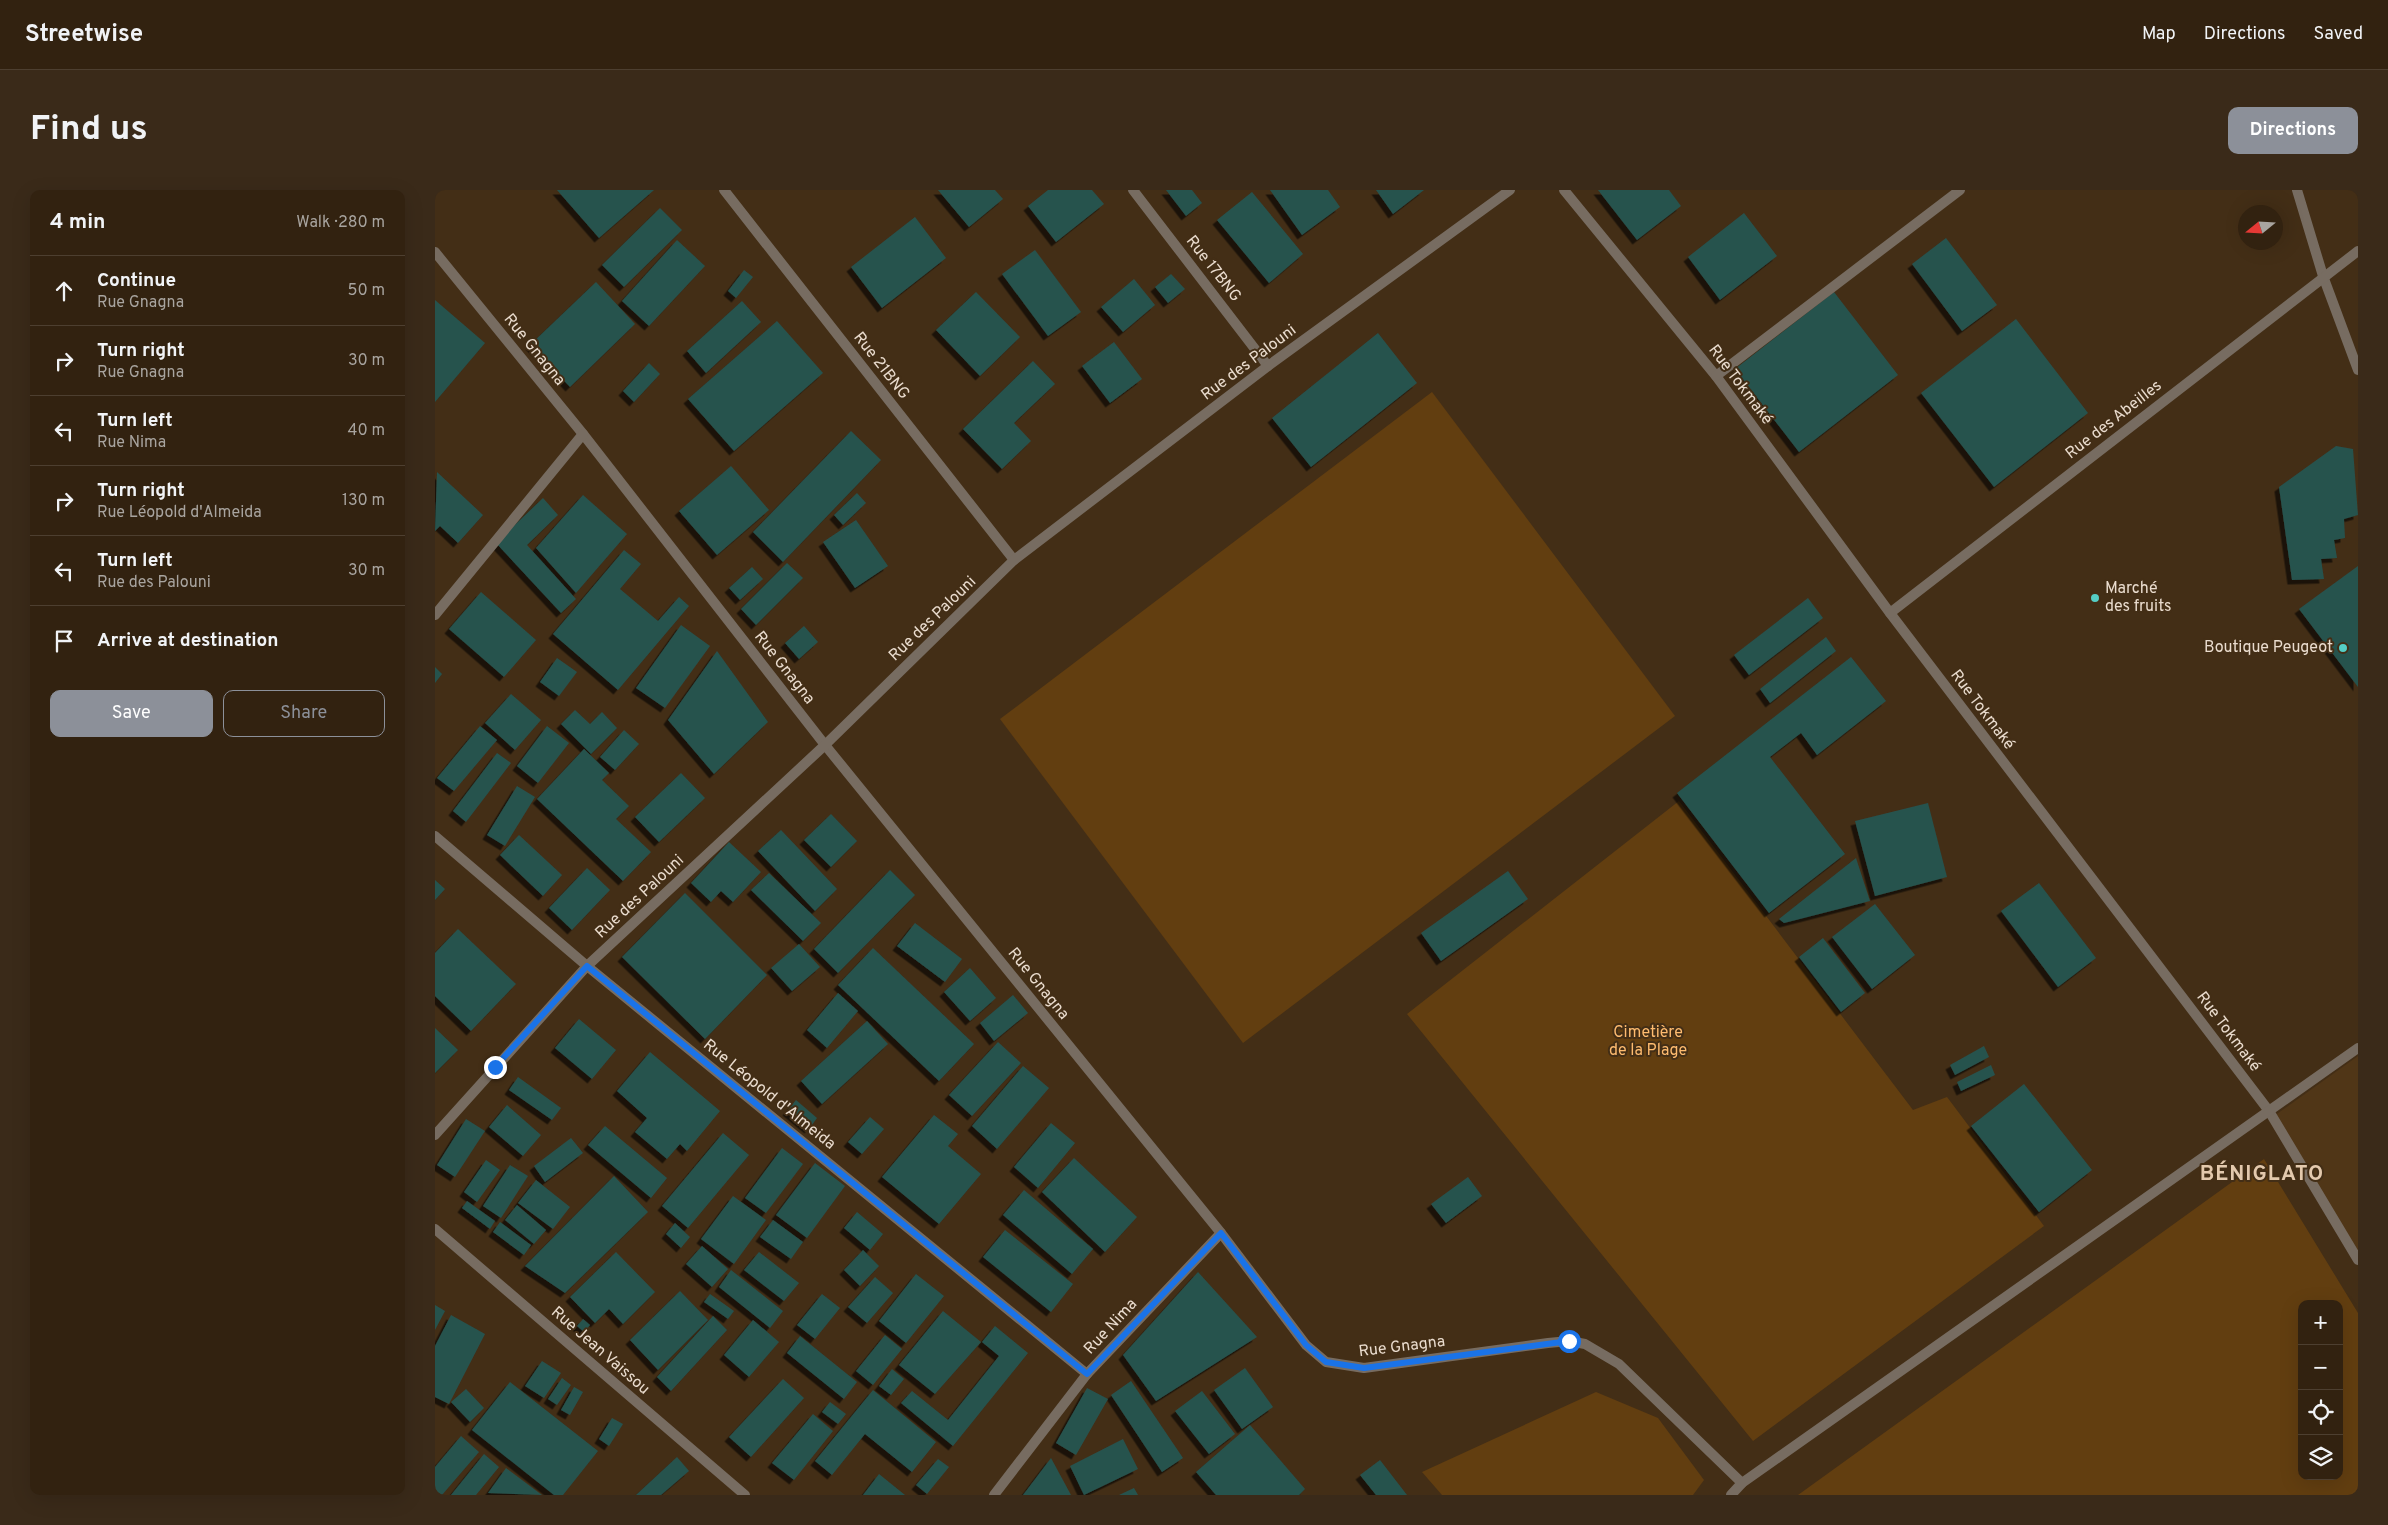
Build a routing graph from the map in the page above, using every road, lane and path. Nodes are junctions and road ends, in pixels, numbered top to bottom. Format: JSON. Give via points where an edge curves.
{"nodes":[{"id":1,"x":724,"y":190,"type":"edge"},
{"id":2,"x":1133,"y":190,"type":"edge"},
{"id":3,"x":1510,"y":190,"type":"edge"},
{"id":4,"x":1564,"y":190,"type":"edge"},
{"id":5,"x":1960,"y":190,"type":"edge"},
{"id":6,"x":2297,"y":190,"type":"edge"},
{"id":7,"x":2358,"y":251,"type":"edge"},
{"id":8,"x":435,"y":252,"type":"edge"},
{"id":9,"x":2323,"y":276,"type":"junction"},
{"id":10,"x":1269,"y":366,"type":"junction"},
{"id":11,"x":2358,"y":370,"type":"edge"},
{"id":12,"x":1716,"y":376,"type":"junction"},
{"id":13,"x":583,"y":434,"type":"junction"},
{"id":14,"x":1014,"y":560,"type":"junction"},
{"id":15,"x":1890,"y":613,"type":"junction"},
{"id":16,"x":435,"y":615,"type":"edge"},
{"id":17,"x":825,"y":745,"type":"junction"},
{"id":18,"x":435,"y":836,"type":"edge"},
{"id":19,"x":587,"y":966,"type":"junction"},
{"id":20,"x":2358,"y":1048,"type":"edge"},
{"id":21,"x":2269,"y":1111,"type":"junction"},
{"id":22,"x":435,"y":1135,"type":"edge"},
{"id":23,"x":435,"y":1229,"type":"edge"},
{"id":24,"x":1221,"y":1233,"type":"junction"},
{"id":25,"x":2358,"y":1260,"type":"edge"},
{"id":26,"x":1087,"y":1374,"type":"junction"},
{"id":27,"x":1742,"y":1483,"type":"junction"},
{"id":28,"x":745,"y":1495,"type":"edge"},
{"id":29,"x":994,"y":1495,"type":"edge"},
{"id":30,"x":1731,"y":1495,"type":"edge"}],
"edges":[{"from":1,"to":14,"type":"street","name":"Rue 21BNG"},
{"from":2,"to":10,"type":"street","name":"Rue 17BNG"},
{"from":3,"to":10,"type":"street","name":"Rue des Palouni"},
{"from":4,"to":12,"type":"street","name":"Rue Tokmaké"},
{"from":5,"to":12,"type":"street"},
{"from":6,"to":9,"type":"street"},
{"from":7,"to":9,"type":"street","name":"Rue des Abeilles"},
{"from":8,"to":13,"type":"street","name":"Rue Gnagna"},
{"from":9,"to":11,"type":"street"},
{"from":9,"to":15,"type":"street","name":"Rue des Abeilles"},
{"from":10,"to":14,"type":"street","name":"Rue des Palouni"},
{"from":12,"to":15,"type":"street","name":"Rue Tokmaké"},
{"from":13,"to":16,"type":"street"},
{"from":13,"to":17,"type":"street","name":"Rue Gnagna"},
{"from":14,"to":17,"type":"street","name":"Rue des Palouni"},
{"from":15,"to":21,"type":"street","name":"Rue Tokmaké"},
{"from":17,"to":19,"type":"street","name":"Rue des Palouni"},
{"from":17,"to":24,"type":"street","name":"Rue Gnagna"},
{"from":18,"to":19,"type":"street","name":"Rue Léopold d'Almeida"},
{"from":19,"to":22,"type":"street","name":"Rue des Palouni"},
{"from":19,"to":26,"type":"street","name":"Rue Léopold d'Almeida"},
{"from":20,"to":21,"type":"street"},
{"from":21,"to":25,"type":"street","name":"Rue Tokmaké"},
{"from":21,"to":27,"type":"street"},
{"from":23,"to":28,"type":"street","name":"Rue Jean Vaissou"},
{"from":24,"to":26,"type":"street","name":"Rue Nima"},
{"from":24,"to":27,"type":"street","name":"Rue Gnagna","via":[[1306,1345],[1326,1362],[1364,1368],[1548,1343],[1569,1341],[1585,1344],[1619,1364]]},
{"from":26,"to":29,"type":"street","name":"Rue Nima"},
{"from":27,"to":30,"type":"street"}]}
